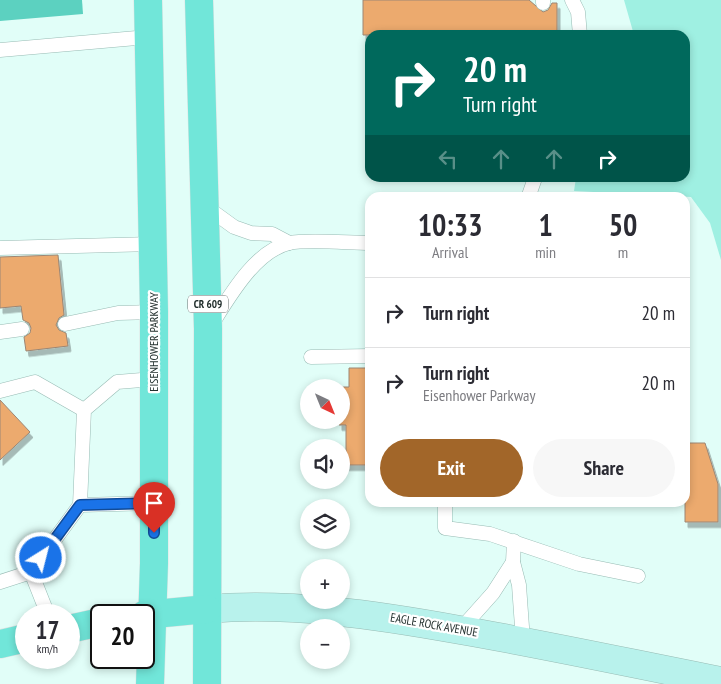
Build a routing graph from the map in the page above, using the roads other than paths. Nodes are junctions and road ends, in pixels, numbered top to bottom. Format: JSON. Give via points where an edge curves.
{"nodes":[{"id":1,"x":148,"y":0,"type":"edge"},
{"id":2,"x":199,"y":0,"type":"edge"},
{"id":3,"x":572,"y":0,"type":"edge"},
{"id":4,"x":580,"y":30,"type":"edge"},
{"id":5,"x":148,"y":36,"type":"junction"},
{"id":6,"x":0,"y":50,"type":"edge"},
{"id":7,"x":205,"y":206,"type":"junction"},
{"id":8,"x":289,"y":243,"type":"junction"},
{"id":9,"x":365,"y":243,"type":"edge"},
{"id":10,"x":153,"y":244,"type":"junction"},
{"id":11,"x":0,"y":248,"type":"edge"},
{"id":12,"x":154,"y":312,"type":"junction"},
{"id":13,"x":65,"y":324,"type":"dead end"},
{"id":14,"x":22,"y":329,"type":"dead end"},
{"id":15,"x":208,"y":329,"type":"junction"},
{"id":16,"x":0,"y":332,"type":"edge"},
{"id":17,"x":365,"y":356,"type":"edge"},
{"id":18,"x":311,"y":357,"type":"dead end"},
{"id":19,"x":154,"y":379,"type":"junction"},
{"id":20,"x":0,"y":391,"type":"edge"},
{"id":21,"x":84,"y":410,"type":"junction"},
{"id":22,"x":154,"y":503,"type":"junction"},
{"id":23,"x":80,"y":505,"type":"junction"},
{"id":24,"x":445,"y":507,"type":"edge"},
{"id":25,"x":514,"y":541,"type":"junction"},
{"id":26,"x":514,"y":562,"type":"junction"},
{"id":27,"x":31,"y":572,"type":"junction"},
{"id":28,"x":638,"y":576,"type":"dead end"},
{"id":29,"x":0,"y":582,"type":"edge"},
{"id":30,"x":44,"y":604,"type":"edge"},
{"id":31,"x":149,"y":604,"type":"edge"},
{"id":32,"x":207,"y":609,"type":"junction"},
{"id":33,"x":155,"y":613,"type":"edge"},
{"id":34,"x":460,"y":630,"type":"junction"},
{"id":35,"x":15,"y":641,"type":"edge"},
{"id":36,"x":523,"y":641,"type":"junction"},
{"id":37,"x":0,"y":644,"type":"edge"},
{"id":38,"x":150,"y":669,"type":"edge"},
{"id":39,"x":721,"y":681,"type":"edge"},
{"id":40,"x":150,"y":684,"type":"edge"},
{"id":41,"x":207,"y":684,"type":"edge"}],
"edges":[{"from":1,"to":5,"type":"main road","name":"EISENHOWER PARKWAY"},
{"from":2,"to":7,"type":"main road","number":"CR 609"},
{"from":3,"to":4,"type":"lane","via":[[578,12]]},
{"from":5,"to":6,"type":"lane"},
{"from":5,"to":10,"type":"main road","name":"EISENHOWER PARKWAY"},
{"from":7,"to":8,"type":"lane","via":[[234,227],[272,234]]},
{"from":7,"to":15,"type":"main road","number":"CR 609"},
{"from":8,"to":9,"type":"lane"},
{"from":8,"to":15,"type":"lane","via":[[247,271]]},
{"from":10,"to":11,"type":"lane"},
{"from":10,"to":12,"type":"main road","name":"EISENHOWER PARKWAY"},
{"from":12,"to":13,"type":"lane","via":[[118,313]]},
{"from":12,"to":19,"type":"main road","name":"EISENHOWER PARKWAY"},
{"from":14,"to":16,"type":"lane"},
{"from":15,"to":32,"type":"main road","number":"CR 609"},
{"from":17,"to":18,"type":"lane"},
{"from":19,"to":21,"type":"lane","via":[[117,382]]},
{"from":19,"to":22,"type":"main road","name":"EISENHOWER PARKWAY"},
{"from":20,"to":21,"type":"lane","via":[[34,382]]},
{"from":21,"to":23,"type":"lane"},
{"from":22,"to":23,"type":"lane"},
{"from":22,"to":31,"type":"main road","name":"EISENHOWER PARKWAY"},
{"from":23,"to":27,"type":"lane"},
{"from":24,"to":25,"type":"lane","via":[[445,528]]},
{"from":25,"to":26,"type":"lane"},
{"from":25,"to":28,"type":"lane","via":[[579,564]]},
{"from":26,"to":34,"type":"lane","via":[[493,593]]},
{"from":26,"to":36,"type":"lane"},
{"from":27,"to":29,"type":"lane"},
{"from":27,"to":30,"type":"lane"},
{"from":32,"to":33,"type":"main road","name":"EAGLE ROCK AVENUE"},
{"from":32,"to":34,"type":"main road","name":"EAGLE ROCK AVENUE","via":[[244,606],[380,615]]},
{"from":32,"to":41,"type":"main road","number":"CR 609"},
{"from":34,"to":36,"type":"main road","name":"EAGLE ROCK AVENUE"},
{"from":35,"to":37,"type":"main road"},
{"from":36,"to":39,"type":"main road","name":"EAGLE ROCK AVENUE"},
{"from":38,"to":40,"type":"main road","name":"EISENHOWER PARKWAY"}]}
